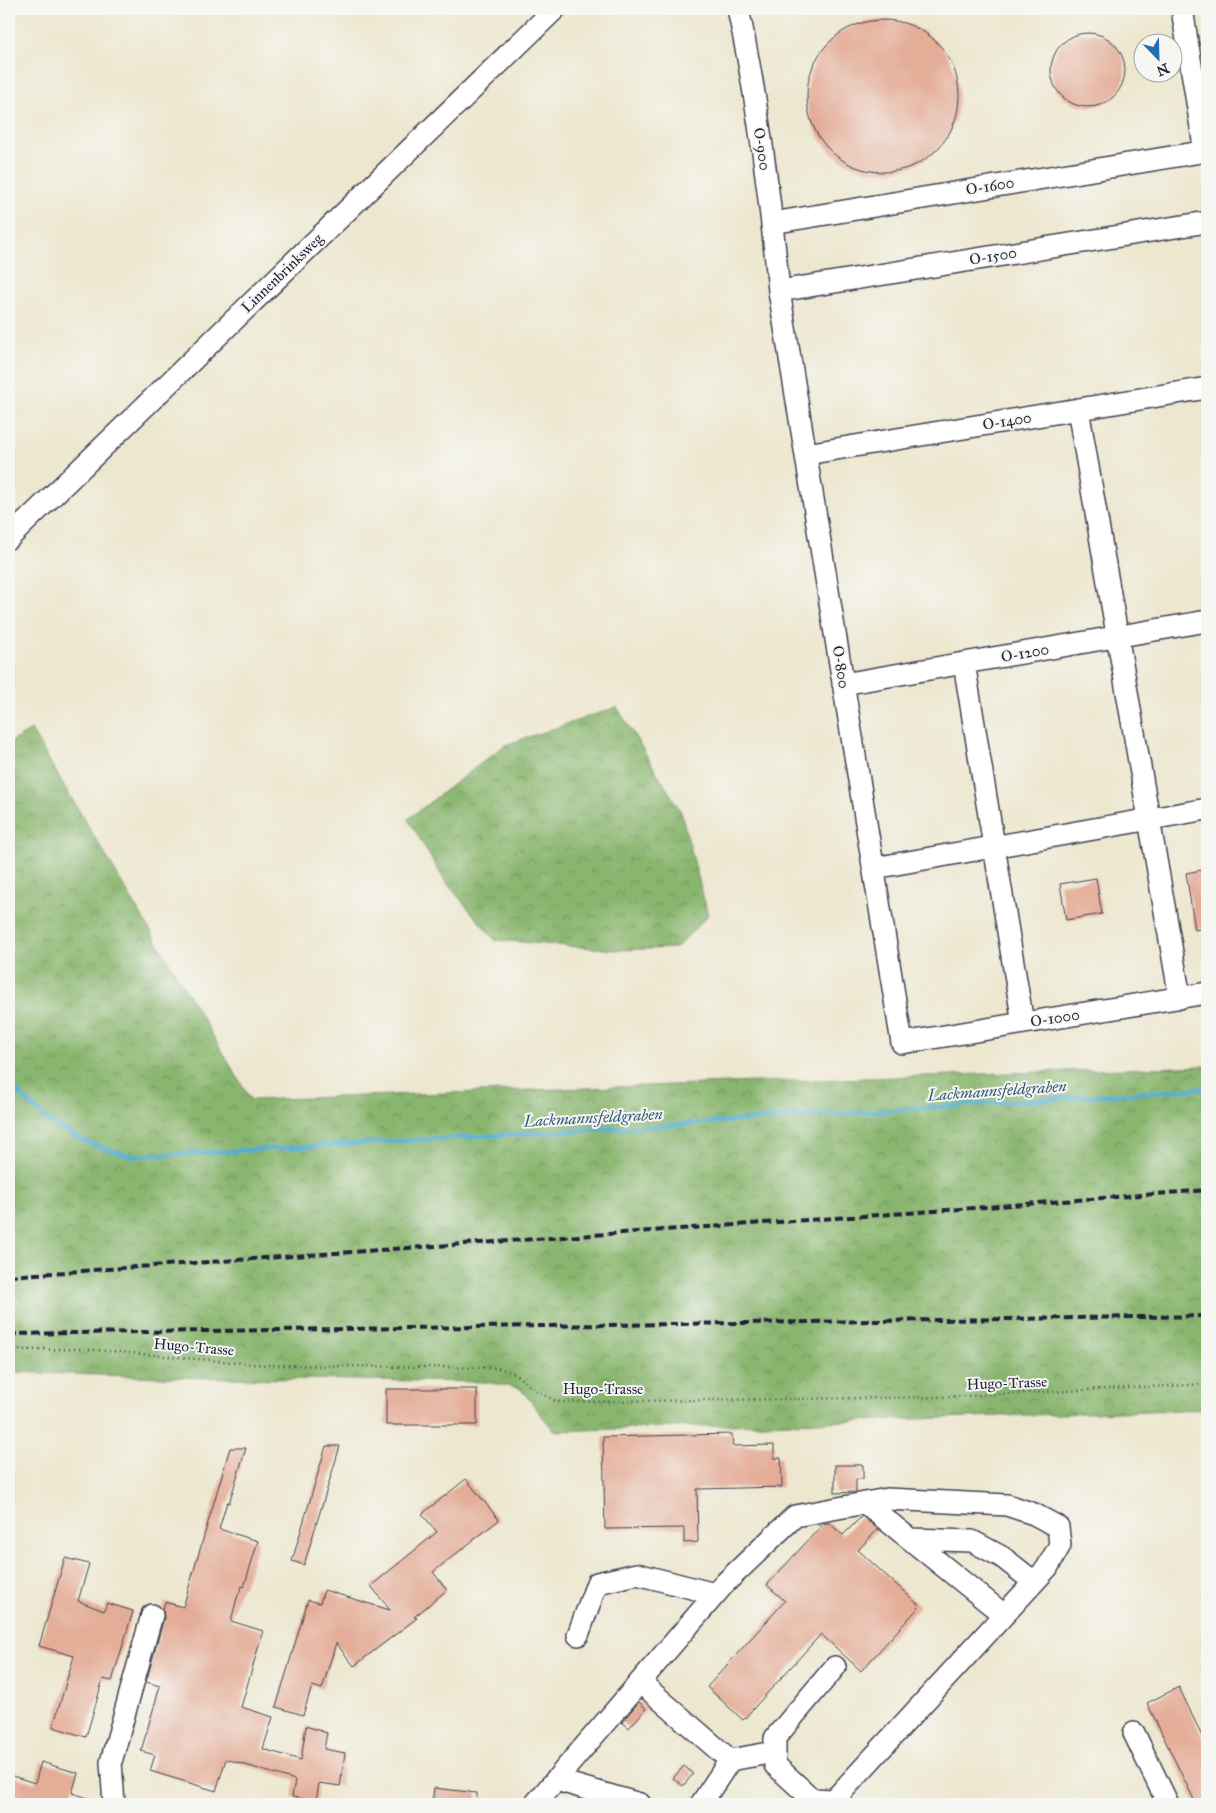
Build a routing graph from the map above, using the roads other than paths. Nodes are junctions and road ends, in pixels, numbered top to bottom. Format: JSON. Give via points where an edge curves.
{"nodes":[{"id":1,"x":555,"y":9,"type":"edge"},
{"id":2,"x":738,"y":9,"type":"edge"},
{"id":3,"x":1182,"y":9,"type":"edge"},
{"id":4,"x":1206,"y":152,"type":"edge"},
{"id":5,"x":1207,"y":222,"type":"edge"},
{"id":6,"x":772,"y":223,"type":"junction"},
{"id":7,"x":779,"y":291,"type":"junction"},
{"id":8,"x":1207,"y":388,"type":"edge"},
{"id":9,"x":1078,"y":409,"type":"junction"},
{"id":10,"x":806,"y":454,"type":"junction"},
{"id":11,"x":9,"y":538,"type":"edge"},
{"id":12,"x":1207,"y":621,"type":"edge"},
{"id":13,"x":1117,"y":637,"type":"junction"},
{"id":14,"x":964,"y":663,"type":"junction"},
{"id":15,"x":844,"y":684,"type":"junction"},
{"id":16,"x":1207,"y":809,"type":"edge"},
{"id":17,"x":1148,"y":820,"type":"junction"},
{"id":18,"x":994,"y":846,"type":"junction"},
{"id":19,"x":874,"y":868,"type":"junction"},
{"id":20,"x":1207,"y":993,"type":"edge"},
{"id":21,"x":1180,"y":998,"type":"junction"},
{"id":22,"x":1023,"y":1023,"type":"junction"},
{"id":23,"x":902,"y":1043,"type":"joint"},
{"id":24,"x":865,"y":1503,"type":"junction"},
{"id":25,"x":910,"y":1539,"type":"junction"},
{"id":26,"x":1034,"y":1582,"type":"junction"},
{"id":27,"x":715,"y":1594,"type":"junction"},
{"id":28,"x":152,"y":1615,"type":"dead end"},
{"id":29,"x":1004,"y":1615,"type":"junction"},
{"id":30,"x":578,"y":1635,"type":"dead end"},
{"id":31,"x":835,"y":1667,"type":"dead end"},
{"id":32,"x":640,"y":1682,"type":"junction"},
{"id":33,"x":1134,"y":1733,"type":"dead end"},
{"id":34,"x":775,"y":1752,"type":"junction"},
{"id":35,"x":730,"y":1760,"type":"junction"},
{"id":36,"x":556,"y":1780,"type":"junction"},
{"id":37,"x":114,"y":1804,"type":"edge"},
{"id":38,"x":535,"y":1804,"type":"edge"},
{"id":39,"x":640,"y":1804,"type":"edge"},
{"id":40,"x":701,"y":1804,"type":"edge"},
{"id":41,"x":1168,"y":1804,"type":"edge"}],
"edges":[{"from":1,"to":11,"type":"street","name":"Linnenbrinksweg"},
{"from":2,"to":6,"type":"street","name":"O-900"},
{"from":3,"to":4,"type":"street"},
{"from":4,"to":6,"type":"street","name":"O-1600"},
{"from":5,"to":7,"type":"street","name":"O-1500"},
{"from":6,"to":7,"type":"street","name":"O-900"},
{"from":7,"to":10,"type":"street","name":"O-800"},
{"from":8,"to":9,"type":"street","name":"O-1400"},
{"from":9,"to":10,"type":"street","name":"O-1400"},
{"from":9,"to":13,"type":"street"},
{"from":10,"to":15,"type":"street","name":"O-800"},
{"from":12,"to":13,"type":"street","name":"O-1200"},
{"from":13,"to":14,"type":"street","name":"O-1200"},
{"from":13,"to":17,"type":"street"},
{"from":14,"to":15,"type":"street","name":"O-1200"},
{"from":14,"to":18,"type":"street"},
{"from":15,"to":19,"type":"street","name":"O-800"},
{"from":16,"to":17,"type":"street"},
{"from":17,"to":18,"type":"street"},
{"from":17,"to":21,"type":"street"},
{"from":18,"to":19,"type":"street"},
{"from":18,"to":22,"type":"street"},
{"from":19,"to":23,"type":"street","name":"O-800"},
{"from":20,"to":21,"type":"street","name":"O-1000"},
{"from":21,"to":22,"type":"street","name":"O-1000"},
{"from":22,"to":23,"type":"street","name":"O-1000"},
{"from":24,"to":25,"type":"street"},
{"from":24,"to":26,"type":"street","via":[[887,1499],[1007,1505],[1034,1514],[1058,1527],[1060,1545],[1047,1568]]},
{"from":24,"to":27,"type":"street","via":[[794,1516]]},
{"from":25,"to":26,"type":"street","via":[[972,1541],[1002,1557]]},
{"from":25,"to":29,"type":"street"},
{"from":26,"to":29,"type":"street"},
{"from":27,"to":30,"type":"street","via":[[637,1574],[597,1583]]},
{"from":27,"to":32,"type":"street"},
{"from":28,"to":37,"type":"street","via":[[111,1762]]},
{"from":29,"to":34,"type":"street","via":[[834,1800],[812,1799],[775,1765]]},
{"from":31,"to":34,"type":"street","via":[[775,1738]]},
{"from":32,"to":35,"type":"street"},
{"from":32,"to":36,"type":"street"},
{"from":33,"to":41,"type":"street"},
{"from":34,"to":35,"type":"street"},
{"from":35,"to":40,"type":"street"},
{"from":36,"to":38,"type":"street"},
{"from":36,"to":39,"type":"street"}]}
